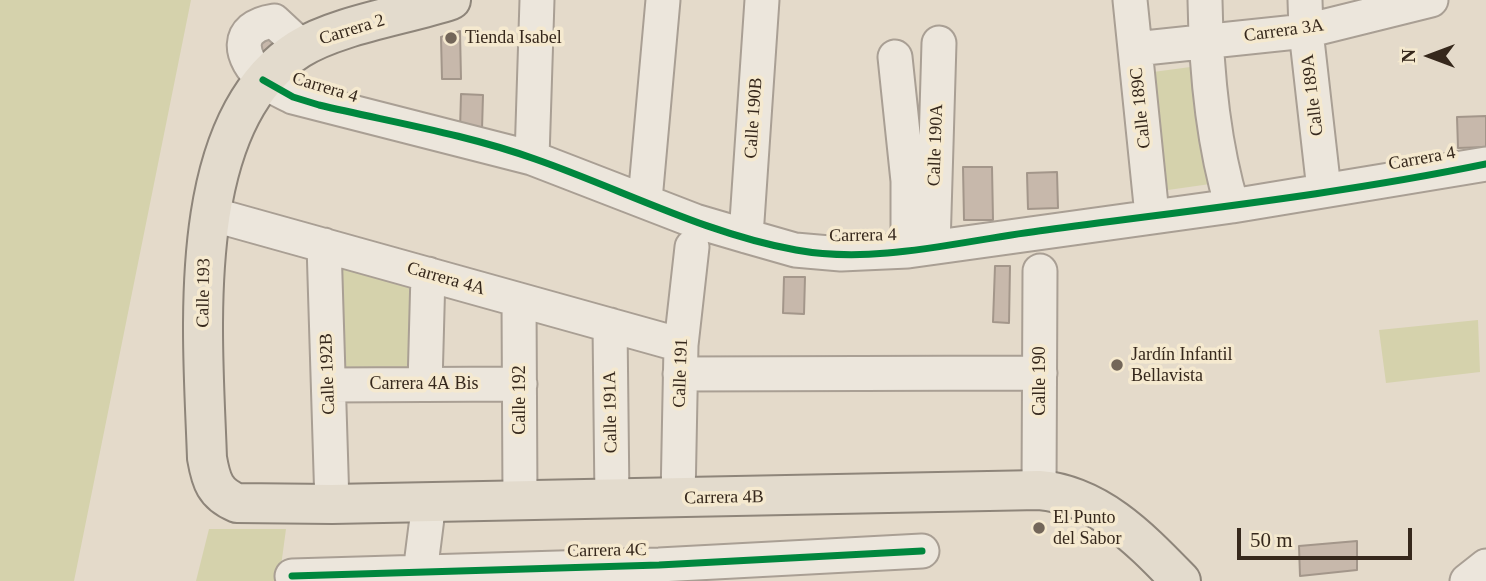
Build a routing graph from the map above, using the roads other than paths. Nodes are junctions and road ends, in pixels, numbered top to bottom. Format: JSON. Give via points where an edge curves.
{"nodes":[{"id":1,"x":451,"y":0,"type":"edge"},
{"id":2,"x":537,"y":0,"type":"edge"},
{"id":3,"x":663,"y":0,"type":"edge"},
{"id":4,"x":762,"y":0,"type":"edge"},
{"id":5,"x":1130,"y":0,"type":"edge"},
{"id":6,"x":1205,"y":0,"type":"edge"},
{"id":7,"x":1431,"y":0,"type":"edge"},
{"id":8,"x":1306,"y":16,"type":"edge"},
{"id":9,"x":1206,"y":42,"type":"junction"},
{"id":10,"x":939,"y":43,"type":"dead end"},
{"id":11,"x":1135,"y":49,"type":"junction"},
{"id":12,"x":895,"y":57,"type":"dead end"},
{"id":13,"x":263,"y":80,"type":"junction"},
{"id":14,"x":533,"y":158,"type":"junction"},
{"id":15,"x":1486,"y":164,"type":"edge"},
{"id":16,"x":1324,"y":190,"type":"junction"},
{"id":17,"x":645,"y":200,"type":"junction"},
{"id":18,"x":1232,"y":206,"type":"junction"},
{"id":19,"x":211,"y":214,"type":"junction"},
{"id":20,"x":1152,"y":215,"type":"junction"},
{"id":21,"x":746,"y":236,"type":"junction"},
{"id":22,"x":324,"y":245,"type":"junction"},
{"id":23,"x":692,"y":247,"type":"dead end"},
{"id":24,"x":921,"y":249,"type":"junction"},
{"id":25,"x":1041,"y":271,"type":"dead end"},
{"id":26,"x":428,"y":274,"type":"junction"},
{"id":27,"x":519,"y":300,"type":"junction"},
{"id":28,"x":610,"y":325,"type":"junction"},
{"id":29,"x":681,"y":359,"type":"junction"},
{"id":30,"x":1040,"y":373,"type":"junction"},
{"id":31,"x":425,"y":384,"type":"junction"},
{"id":32,"x":520,"y":384,"type":"junction"},
{"id":33,"x":329,"y":385,"type":"junction"},
{"id":34,"x":1039,"y":490,"type":"junction"},
{"id":35,"x":678,"y":499,"type":"junction"},
{"id":36,"x":520,"y":500,"type":"junction"},
{"id":37,"x":612,"y":500,"type":"junction"},
{"id":38,"x":429,"y":502,"type":"junction"},
{"id":39,"x":237,"y":503,"type":"joint"},
{"id":40,"x":332,"y":504,"type":"junction"},
{"id":41,"x":922,"y":551,"type":"dead end"},
{"id":42,"x":1486,"y":566,"type":"edge"},
{"id":43,"x":292,"y":576,"type":"dead end"},
{"id":44,"x":419,"y":576,"type":"edge"},
{"id":45,"x":1181,"y":581,"type":"edge"},
{"id":46,"x":1468,"y":581,"type":"edge"}],
"edges":[{"from":1,"to":13,"type":"main road","name":"Carrera 2","via":[[302,47]]},
{"from":2,"to":14,"type":"street"},
{"from":3,"to":17,"type":"street"},
{"from":4,"to":21,"type":"street","name":"Calle 190B"},
{"from":5,"to":11,"type":"street","name":"Calle 189C"},
{"from":6,"to":9,"type":"street"},
{"from":7,"to":8,"type":"street","name":"Carrera 3A"},
{"from":8,"to":9,"type":"street","name":"Carrera 3A"},
{"from":8,"to":16,"type":"street","name":"Calle 189A"},
{"from":9,"to":11,"type":"street","name":"Carrera 3A"},
{"from":9,"to":18,"type":"street"},
{"from":10,"to":24,"type":"street","name":"Calle 190A"},
{"from":11,"to":20,"type":"street","name":"Calle 189C"},
{"from":12,"to":24,"type":"street","via":[[908,181]]},
{"from":13,"to":14,"type":"street","name":"Carrera 4","via":[[319,105]]},
{"from":13,"to":19,"type":"main road","name":"Calle 193","via":[[226,151]]},
{"from":14,"to":17,"type":"street","name":"Carrera 4"},
{"from":15,"to":16,"type":"street","name":"Carrera 4"},
{"from":16,"to":18,"type":"street","name":"Carrera 4"},
{"from":17,"to":21,"type":"street","name":"Carrera 4"},
{"from":18,"to":20,"type":"street","name":"Carrera 4"},
{"from":19,"to":22,"type":"street","name":"Carrera 4A"},
{"from":19,"to":39,"type":"main road","name":"Calle 193","via":[[203,279],[208,458],[217,492]]},
{"from":20,"to":24,"type":"street","name":"Carrera 4"},
{"from":21,"to":24,"type":"street","name":"Carrera 4","via":[[795,250],[841,254]]},
{"from":22,"to":26,"type":"street","name":"Carrera 4A"},
{"from":22,"to":33,"type":"street","name":"Calle 192B"},
{"from":23,"to":29,"type":"street","name":"Calle 191"},
{"from":25,"to":30,"type":"street","name":"Calle 190"},
{"from":26,"to":27,"type":"street","name":"Carrera 4A"},
{"from":26,"to":31,"type":"street"},
{"from":27,"to":28,"type":"street","name":"Carrera 4A"},
{"from":27,"to":32,"type":"street","name":"Calle 192"},
{"from":28,"to":29,"type":"street","name":"Carrera 4A"},
{"from":28,"to":37,"type":"street","name":"Calle 191A"},
{"from":29,"to":30,"type":"street","name":"Carrera 4A"},
{"from":29,"to":35,"type":"street","name":"Calle 191"},
{"from":30,"to":34,"type":"street","name":"Calle 190"},
{"from":31,"to":32,"type":"street","name":"Carrera 4A Bis"},
{"from":31,"to":33,"type":"street","name":"Carrera 4A Bis"},
{"from":32,"to":36,"type":"street","name":"Calle 192"},
{"from":33,"to":40,"type":"street","name":"Calle 192B"},
{"from":34,"to":35,"type":"main road","name":"Carrera 4B"},
{"from":34,"to":45,"type":"main road","name":"Carrera 4B","via":[[1083,500],[1111,516]]},
{"from":35,"to":37,"type":"main road","name":"Carrera 4B"},
{"from":36,"to":37,"type":"main road","name":"Carrera 4B"},
{"from":36,"to":38,"type":"main road","name":"Carrera 4B"},
{"from":38,"to":40,"type":"main road","name":"Carrera 4B"},
{"from":38,"to":44,"type":"street"},
{"from":39,"to":40,"type":"main road","name":"Carrera 4B"},
{"from":41,"to":44,"type":"street","name":"Carrera 4C"},
{"from":42,"to":46,"type":"street"},
{"from":43,"to":44,"type":"street","name":"Carrera 4C"}]}
